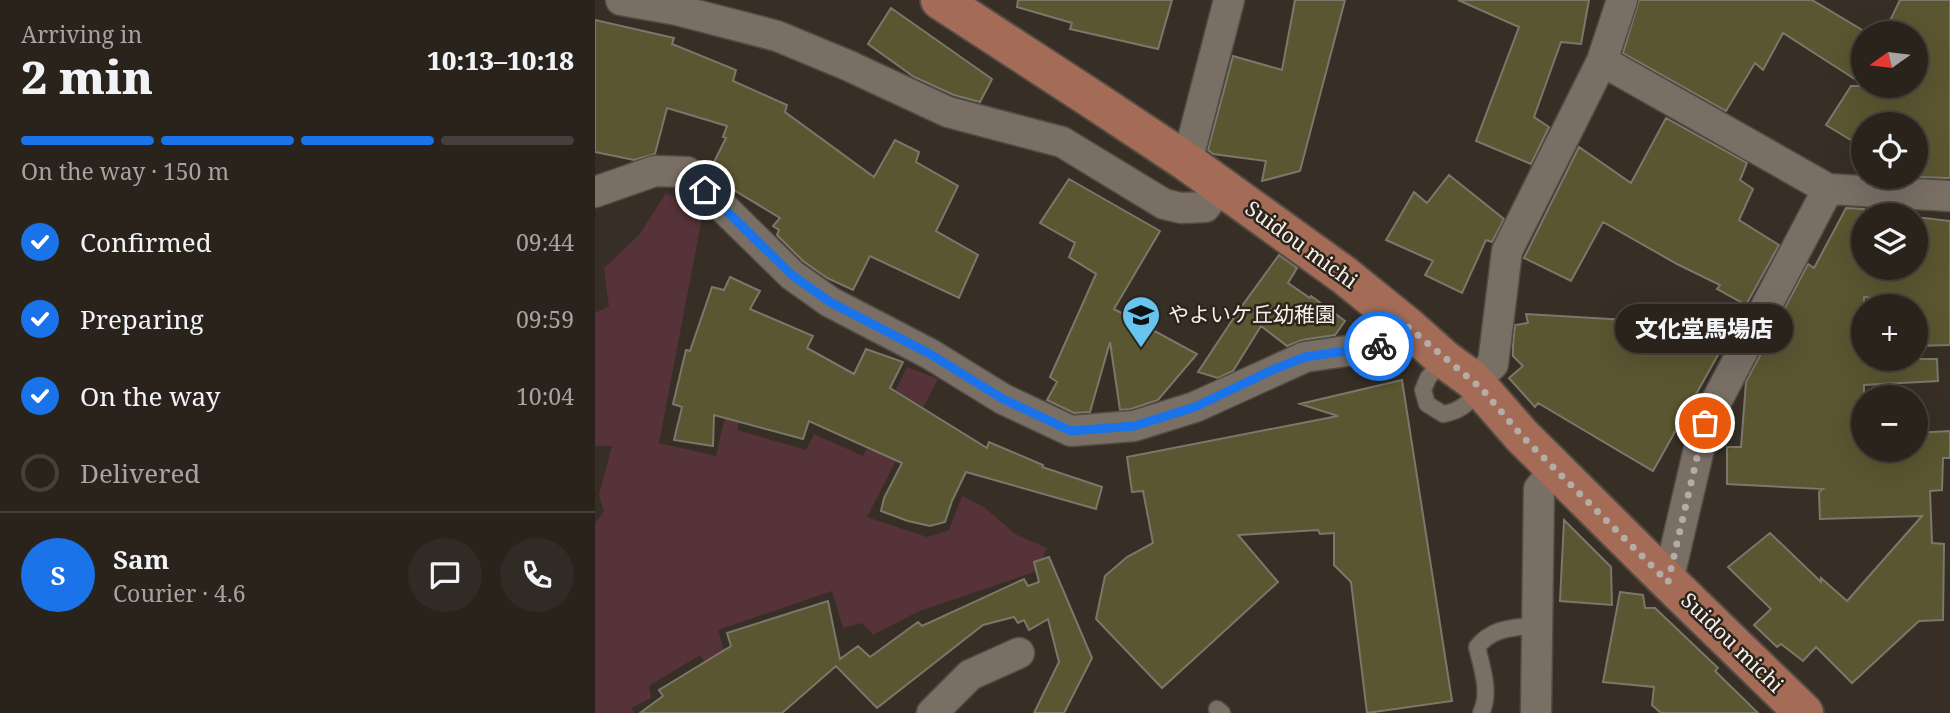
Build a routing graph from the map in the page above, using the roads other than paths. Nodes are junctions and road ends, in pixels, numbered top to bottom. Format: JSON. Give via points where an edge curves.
{"nodes":[{"id":1,"x":621,"y":0,"type":"edge"},
{"id":2,"x":940,"y":0,"type":"edge"},
{"id":3,"x":1229,"y":0,"type":"edge"},
{"id":4,"x":1622,"y":0,"type":"edge"},
{"id":5,"x":1602,"y":61,"type":"junction"},
{"id":6,"x":1187,"y":162,"type":"junction"},
{"id":7,"x":1220,"y":187,"type":"junction"},
{"id":8,"x":1828,"y":189,"type":"junction"},
{"id":9,"x":595,"y":192,"type":"edge"},
{"id":10,"x":1950,"y":197,"type":"edge"},
{"id":11,"x":1407,"y":326,"type":"junction"},
{"id":12,"x":1467,"y":376,"type":"junction"},
{"id":13,"x":1556,"y":469,"type":"junction"},
{"id":14,"x":1668,"y":582,"type":"junction"},
{"id":15,"x":1537,"y":625,"type":"junction"},
{"id":16,"x":1019,"y":653,"type":"dead end"},
{"id":17,"x":932,"y":713,"type":"edge"},
{"id":18,"x":1481,"y":713,"type":"edge"},
{"id":19,"x":1536,"y":713,"type":"edge"},
{"id":20,"x":1804,"y":713,"type":"edge"}],
"edges":[{"from":1,"to":7,"type":"street","via":[[777,36],[948,112],[1062,142],[1164,204],[1206,207]]},
{"from":2,"to":6,"type":"main road","name":"Suidou michi"},
{"from":3,"to":6,"type":"street"},
{"from":4,"to":5,"type":"street"},
{"from":5,"to":8,"type":"street"},
{"from":5,"to":12,"type":"street","via":[[1507,251],[1493,364]]},
{"from":6,"to":7,"type":"main road","name":"Suidou michi"},
{"from":7,"to":11,"type":"main road","name":"Suidou michi"},
{"from":8,"to":10,"type":"street"},
{"from":8,"to":14,"type":"street","via":[[1705,423]]},
{"from":9,"to":11,"type":"street","via":[[655,171],[687,172],[792,275],[830,302],[930,354],[1003,399],[1071,431],[1134,426],[1183,411],[1305,357],[1388,345]]},
{"from":11,"to":12,"type":"main road","name":"Suidou michi"},
{"from":12,"to":13,"type":"main road","name":"Suidou michi"},
{"from":13,"to":14,"type":"main road","name":"Suidou michi"},
{"from":13,"to":15,"type":"street","via":[[1539,489]]},
{"from":14,"to":20,"type":"main road","name":"Suidou michi"},
{"from":15,"to":18,"type":"lane","via":[[1487,635],[1477,648],[1486,684]]},
{"from":15,"to":19,"type":"street"},
{"from":16,"to":17,"type":"street","via":[[970,675]]}]}
